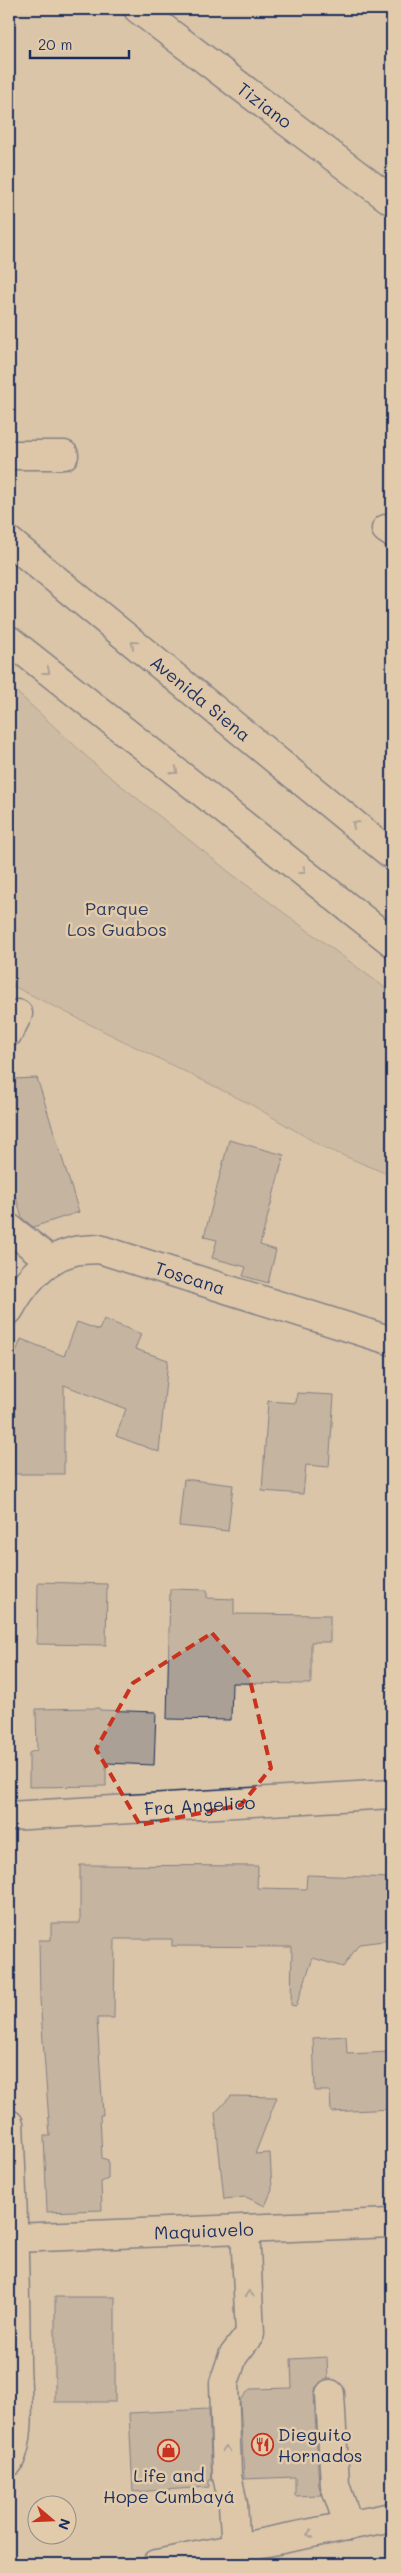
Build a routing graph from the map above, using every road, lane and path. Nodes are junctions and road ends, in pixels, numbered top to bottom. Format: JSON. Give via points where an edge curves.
{"nodes":[{"id":1,"x":138,"y":9,"type":"edge"},
{"id":2,"x":392,"y":201,"type":"edge"},
{"id":3,"x":9,"y":455,"type":"edge"},
{"id":4,"x":64,"y":456,"type":"dead end"},
{"id":5,"x":9,"y":541,"type":"edge"},
{"id":6,"x":9,"y":640,"type":"edge"},
{"id":7,"x":392,"y":855,"type":"edge"},
{"id":8,"x":392,"y":942,"type":"edge"},
{"id":9,"x":9,"y":1228,"type":"edge"},
{"id":10,"x":51,"y":1261,"type":"junction"},
{"id":11,"x":9,"y":1310,"type":"edge"},
{"id":12,"x":392,"y":1341,"type":"edge"},
{"id":13,"x":392,"y":1794,"type":"edge"},
{"id":14,"x":9,"y":1816,"type":"edge"},
{"id":15,"x":9,"y":2124,"type":"edge"},
{"id":16,"x":392,"y":2224,"type":"edge"},
{"id":17,"x":246,"y":2229,"type":"junction"},
{"id":18,"x":14,"y":2238,"type":"junction"},
{"id":19,"x":330,"y":2394,"type":"dead end"},
{"id":20,"x":12,"y":2423,"type":"edge"},
{"id":21,"x":9,"y":2462,"type":"edge"},
{"id":22,"x":392,"y":2517,"type":"edge"},
{"id":23,"x":349,"y":2526,"type":"junction"},
{"id":24,"x":236,"y":2550,"type":"junction"},
{"id":25,"x":156,"y":2564,"type":"edge"}],
"edges":[{"from":1,"to":2,"type":"street","name":"Tiziano"},
{"from":3,"to":4,"type":"street"},
{"from":7,"to":5,"type":"street","name":"Avenida Siena","one_way":true},
{"from":6,"to":8,"type":"street","one_way":true},
{"from":9,"to":10,"type":"street"},
{"from":10,"to":11,"type":"street","name":"Toscana","via":[[22,1287]]},
{"from":10,"to":12,"type":"street","name":"Toscana","via":[[71,1252],[99,1248]]},
{"from":13,"to":14,"type":"street","name":"Fra Angelico"},
{"from":15,"to":18,"type":"street"},
{"from":16,"to":17,"type":"street","name":"Maquiavelo"},
{"from":17,"to":18,"type":"street","name":"Maquiavelo"},
{"from":24,"to":17,"type":"street","one_way":true,"via":[[233,2504],[227,2476],[224,2383],[233,2356],[250,2334]]},
{"from":18,"to":20,"type":"street"},
{"from":19,"to":23,"type":"street","via":[[335,2485]]},
{"from":20,"to":21,"type":"street","via":[[12,2456]]},
{"from":22,"to":23,"type":"street"},
{"from":23,"to":24,"type":"street","one_way":true},
{"from":24,"to":25,"type":"street"}]}
